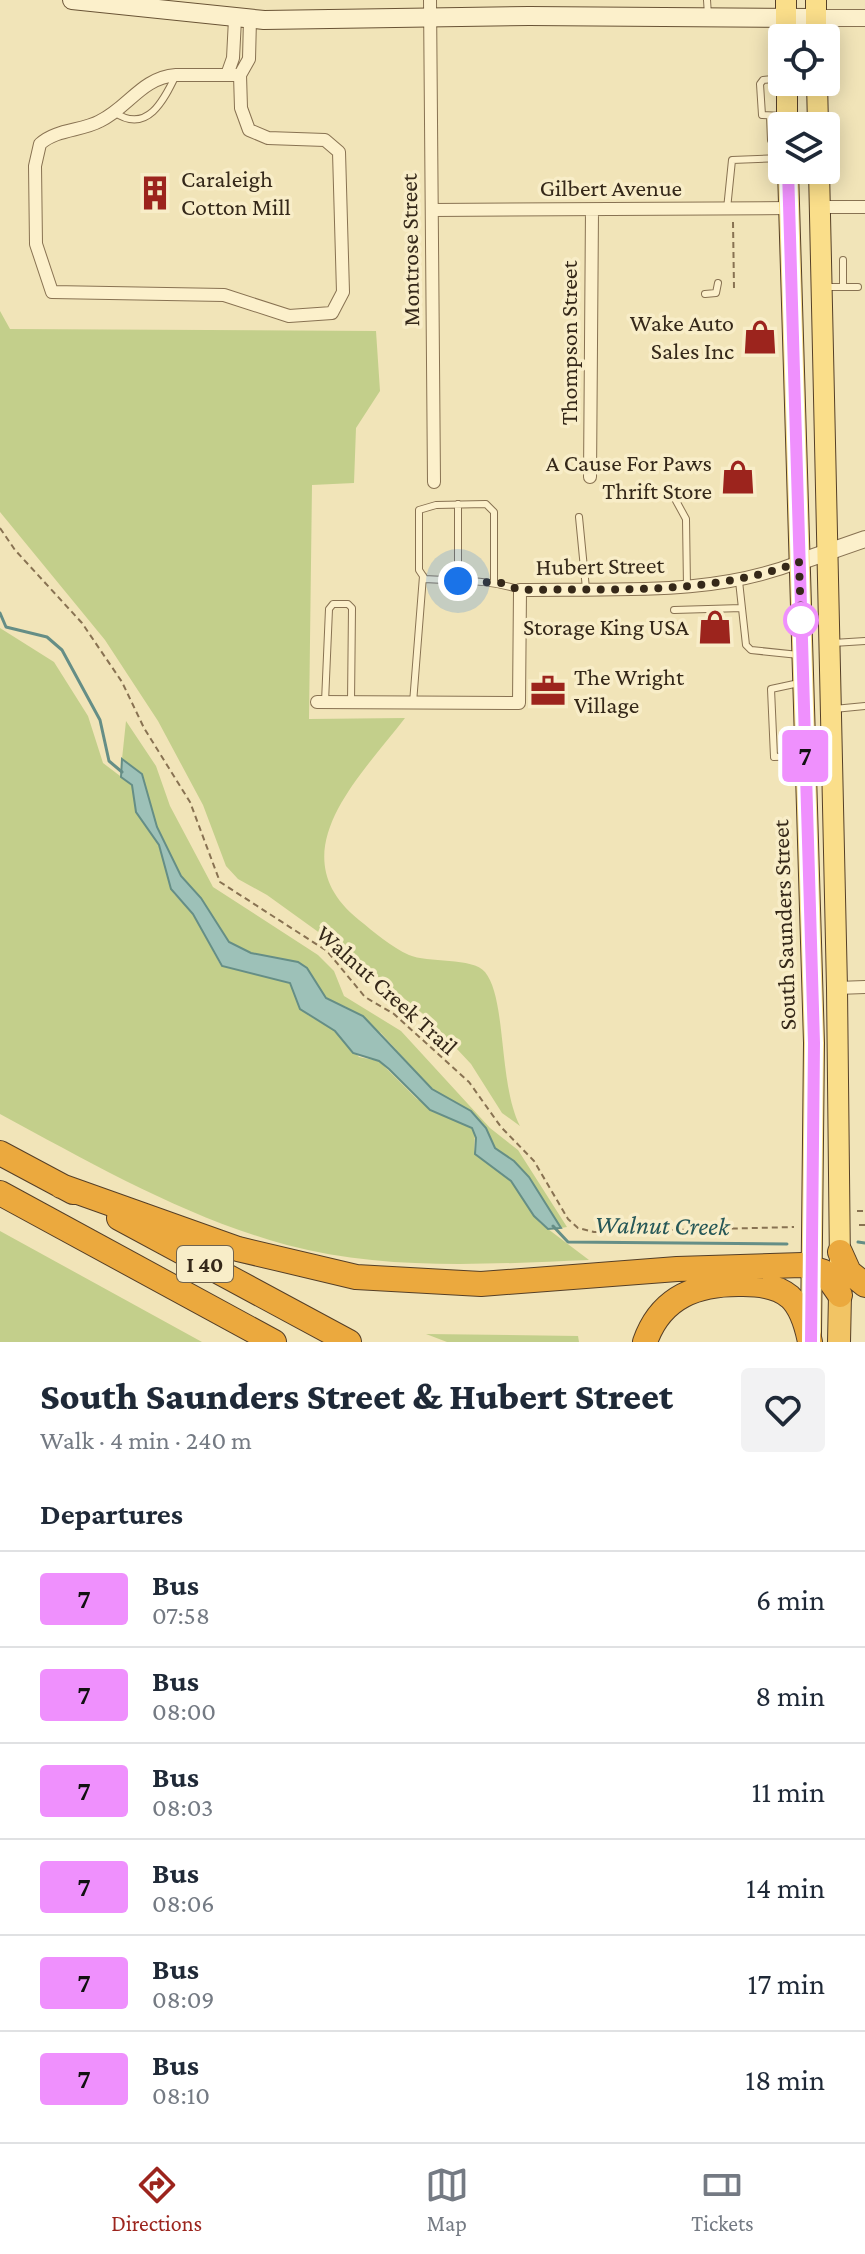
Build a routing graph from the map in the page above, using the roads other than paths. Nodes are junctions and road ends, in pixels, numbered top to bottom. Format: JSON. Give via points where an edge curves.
{"nodes":[{"id":1,"x":72,"y":0,"type":"edge"},
{"id":2,"x":181,"y":7,"type":"edge"},
{"id":3,"x":708,"y":8,"type":"edge"},
{"id":4,"x":786,"y":8,"type":"edge"},
{"id":5,"x":430,"y":9,"type":"edge"},
{"id":6,"x":865,"y":18,"type":"edge"},
{"id":7,"x":242,"y":19,"type":"junction"},
{"id":8,"x":816,"y":19,"type":"edge"},
{"id":9,"x":234,"y":48,"type":"junction"},
{"id":10,"x":250,"y":50,"type":"junction"},
{"id":11,"x":176,"y":75,"type":"junction"},
{"id":12,"x":234,"y":75,"type":"junction"},
{"id":13,"x":114,"y":112,"type":"junction"},
{"id":14,"x":768,"y":159,"type":"edge"},
{"id":15,"x":789,"y":184,"type":"edge"},
{"id":16,"x":819,"y":184,"type":"edge"},
{"id":17,"x":819,"y":207,"type":"junction"},
{"id":18,"x":865,"y":207,"type":"edge"},
{"id":19,"x":790,"y":208,"type":"junction"},
{"id":20,"x":432,"y":210,"type":"junction"},
{"id":21,"x":592,"y":210,"type":"junction"},
{"id":22,"x":730,"y":215,"type":"junction"},
{"id":23,"x":843,"y":260,"type":"dead end"},
{"id":24,"x":718,"y":283,"type":"dead end"},
{"id":25,"x":821,"y":287,"type":"junction"},
{"id":26,"x":843,"y":287,"type":"junction"},
{"id":27,"x":858,"y":287,"type":"dead end"},
{"id":28,"x":705,"y":294,"type":"dead end"},
{"id":29,"x":590,"y":477,"type":"dead end"},
{"id":30,"x":434,"y":482,"type":"dead end"},
{"id":31,"x":674,"y":497,"type":"dead end"},
{"id":32,"x":458,"y":504,"type":"junction"},
{"id":33,"x":579,"y":517,"type":"dead end"},
{"id":34,"x":865,"y":539,"type":"edge"},
{"id":35,"x":827,"y":553,"type":"junction"},
{"id":36,"x":799,"y":562,"type":"junction"},
{"id":37,"x":423,"y":576,"type":"junction"},
{"id":38,"x":458,"y":581,"type":"junction"},
{"id":39,"x":739,"y":581,"type":"junction"},
{"id":40,"x":494,"y":583,"type":"junction"},
{"id":41,"x":687,"y":587,"type":"junction"},
{"id":42,"x":586,"y":589,"type":"junction"},
{"id":43,"x":520,"y":590,"type":"junction"},
{"id":44,"x":742,"y":608,"type":"junction"},
{"id":45,"x":674,"y":610,"type":"dead end"},
{"id":46,"x":865,"y":641,"type":"edge"},
{"id":47,"x":829,"y":643,"type":"junction"},
{"id":48,"x":802,"y":655,"type":"junction"},
{"id":49,"x":802,"y":682,"type":"junction"},
{"id":50,"x":321,"y":702,"type":"joint"},
{"id":51,"x":351,"y":702,"type":"junction"},
{"id":52,"x":413,"y":703,"type":"junction"},
{"id":53,"x":865,"y":706,"type":"edge"},
{"id":54,"x":831,"y":709,"type":"junction"},
{"id":55,"x":805,"y":756,"type":"junction"},
{"id":56,"x":865,"y":987,"type":"edge"},
{"id":57,"x":837,"y":988,"type":"junction"},
{"id":58,"x":0,"y":1153,"type":"edge"},
{"id":59,"x":61,"y":1186,"type":"junction"},
{"id":60,"x":0,"y":1193,"type":"edge"},
{"id":61,"x":840,"y":1252,"type":"junction"},
{"id":62,"x":814,"y":1266,"type":"junction"},
{"id":63,"x":865,"y":1285,"type":"edge"},
{"id":64,"x":182,"y":1292,"type":"junction"},
{"id":65,"x":840,"y":1295,"type":"junction"},
{"id":66,"x":247,"y":1342,"type":"edge"},
{"id":67,"x":274,"y":1342,"type":"edge"},
{"id":68,"x":349,"y":1342,"type":"edge"},
{"id":69,"x":645,"y":1342,"type":"edge"},
{"id":70,"x":811,"y":1342,"type":"edge"},
{"id":71,"x":839,"y":1342,"type":"edge"}],
"edges":[{"from":1,"to":2,"type":"main road"},
{"from":2,"to":7,"type":"main road"},
{"from":3,"to":4,"type":"main road"},
{"from":3,"to":5,"type":"main road"},
{"from":4,"to":8,"type":"main road"},
{"from":5,"to":7,"type":"main road"},
{"from":5,"to":20,"type":"street","name":"Montrose Street"},
{"from":6,"to":8,"type":"street"},
{"from":7,"to":9,"type":"street"},
{"from":7,"to":10,"type":"street"},
{"from":9,"to":10,"type":"lane"},
{"from":9,"to":12,"type":"street"},
{"from":10,"to":12,"type":"street"},
{"from":11,"to":12,"type":"street"},
{"from":11,"to":13,"type":"street","via":[[145,85]]},
{"from":11,"to":13,"type":"lane","via":[[162,105],[151,114],[131,119]]},
{"from":12,"to":13,"type":"street","via":[[249,130],[268,138],[325,140],[339,152],[343,292],[332,313],[289,316],[224,295],[52,292],[36,244],[37,151],[45,139]]},
{"from":14,"to":22,"type":"lane","via":[[732,160]]},
{"from":15,"to":19,"type":"main road","name":"South Saunders Street"},
{"from":16,"to":17,"type":"main road"},
{"from":17,"to":18,"type":"street"},
{"from":17,"to":25,"type":"main road"},
{"from":19,"to":22,"type":"street","name":"Gilbert Avenue"},
{"from":19,"to":36,"type":"main road","name":"South Saunders Street"},
{"from":20,"to":21,"type":"street","name":"Gilbert Avenue"},
{"from":20,"to":30,"type":"street","name":"Montrose Street"},
{"from":21,"to":22,"type":"street","name":"Gilbert Avenue"},
{"from":21,"to":29,"type":"street","name":"Thompson Street"},
{"from":23,"to":26,"type":"lane"},
{"from":24,"to":28,"type":"lane","via":[[716,293]]},
{"from":25,"to":26,"type":"lane"},
{"from":25,"to":35,"type":"main road"},
{"from":26,"to":27,"type":"lane"},
{"from":31,"to":41,"type":"lane","via":[[686,519]]},
{"from":32,"to":37,"type":"lane","via":[[419,510]]},
{"from":32,"to":38,"type":"lane"},
{"from":32,"to":40,"type":"lane","via":[[486,504],[494,512]]},
{"from":33,"to":42,"type":"lane"},
{"from":34,"to":35,"type":"street"},
{"from":35,"to":36,"type":"street"},
{"from":35,"to":47,"type":"main road"},
{"from":36,"to":39,"type":"street","name":"Hubert Street"},
{"from":36,"to":48,"type":"main road","name":"South Saunders Street"},
{"from":37,"to":38,"type":"lane"},
{"from":37,"to":52,"type":"lane"},
{"from":38,"to":40,"type":"lane"},
{"from":39,"to":41,"type":"street","name":"Hubert Street"},
{"from":39,"to":44,"type":"lane"},
{"from":40,"to":43,"type":"lane"},
{"from":41,"to":42,"type":"street","name":"Hubert Street"},
{"from":42,"to":43,"type":"street","name":"Hubert Street"},
{"from":43,"to":52,"type":"street","name":"Hubert Street","via":[[519,703]]},
{"from":44,"to":45,"type":"lane"},
{"from":44,"to":48,"type":"lane","via":[[751,650]]},
{"from":46,"to":47,"type":"lane"},
{"from":47,"to":54,"type":"main road"},
{"from":48,"to":49,"type":"main road","name":"South Saunders Street"},
{"from":49,"to":55,"type":"main road","name":"South Saunders Street"},
{"from":49,"to":55,"type":"lane","via":[[771,689],[774,757]]},
{"from":50,"to":51,"type":"street","name":"Hubert Street"},
{"from":50,"to":51,"type":"lane","via":[[329,609],[348,604]]},
{"from":51,"to":52,"type":"street","name":"Hubert Street"},
{"from":53,"to":54,"type":"lane"},
{"from":54,"to":57,"type":"main road"},
{"from":55,"to":62,"type":"main road","name":"South Saunders Street"},
{"from":56,"to":57,"type":"street"},
{"from":57,"to":61,"type":"main road"},
{"from":58,"to":59,"type":"highway","number":"I 40"},
{"from":59,"to":62,"type":"highway","via":[[238,1249],[321,1271],[388,1281],[481,1284],[702,1267]]},
{"from":59,"to":68,"type":"highway","number":"I 40"},
{"from":60,"to":64,"type":"highway","number":"I 40"},
{"from":61,"to":63,"type":"highway","via":[[849,1272]]},
{"from":61,"to":65,"type":"main road"},
{"from":62,"to":65,"type":"highway"},
{"from":62,"to":70,"type":"main road","name":"South Saunders Street"},
{"from":64,"to":66,"type":"highway"},
{"from":64,"to":67,"type":"highway","number":"I 40"},
{"from":65,"to":71,"type":"highway"},
{"from":69,"to":70,"type":"highway","via":[[659,1313],[677,1298],[698,1288],[731,1284],[760,1284],[785,1293],[799,1309]]}]}
